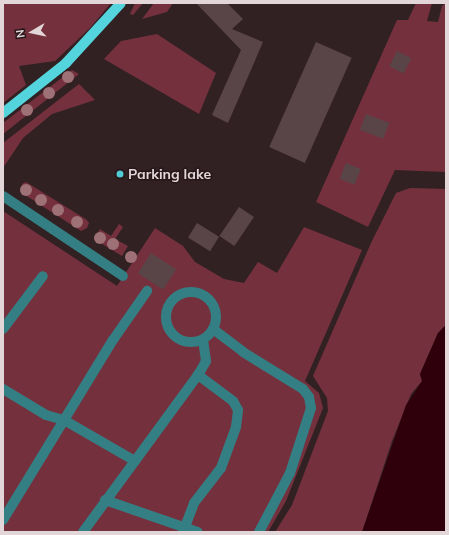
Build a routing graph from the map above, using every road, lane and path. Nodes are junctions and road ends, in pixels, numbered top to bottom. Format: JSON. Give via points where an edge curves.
{"nodes":[{"id":1,"x":121,"y":3,"type":"edge"},
{"id":2,"x":3,"y":112,"type":"edge"},
{"id":3,"x":3,"y":196,"type":"edge"},
{"id":4,"x":43,"y":276,"type":"dead end"},
{"id":5,"x":123,"y":276,"type":"dead end"},
{"id":6,"x":147,"y":291,"type":"dead end"},
{"id":7,"x":3,"y":329,"type":"edge"},
{"id":8,"x":213,"y":329,"type":"junction"},
{"id":9,"x":203,"y":339,"type":"junction"},
{"id":10,"x":198,"y":375,"type":"junction"},
{"id":11,"x":3,"y":389,"type":"edge"},
{"id":12,"x":64,"y":420,"type":"junction"},
{"id":13,"x":135,"y":461,"type":"junction"},
{"id":14,"x":106,"y":500,"type":"junction"},
{"id":15,"x":3,"y":520,"type":"edge"},
{"id":16,"x":184,"y":530,"type":"edge"},
{"id":17,"x":82,"y":532,"type":"edge"},
{"id":18,"x":198,"y":532,"type":"edge"},
{"id":19,"x":259,"y":532,"type":"edge"}],
"edges":[{"from":1,"to":2,"type":"main road","via":[[66,63]]},
{"from":3,"to":5,"type":"lane"},
{"from":4,"to":7,"type":"lane"},
{"from":6,"to":12,"type":"lane","via":[[113,340]]},
{"from":8,"to":9,"type":"lane"},
{"from":8,"to":9,"type":"lane","via":[[216,315],[212,302],[206,297],[194,292],[174,298],[166,319],[173,334],[187,341]]},
{"from":8,"to":19,"type":"lane","via":[[303,389],[309,397],[311,408],[290,473]]},
{"from":9,"to":10,"type":"lane","via":[[206,361]]},
{"from":10,"to":13,"type":"lane"},
{"from":10,"to":16,"type":"lane","via":[[233,401],[238,410],[236,427],[221,468],[194,503]]},
{"from":11,"to":12,"type":"lane","via":[[46,415]]},
{"from":12,"to":13,"type":"lane"},
{"from":12,"to":15,"type":"lane"},
{"from":13,"to":14,"type":"lane"},
{"from":14,"to":16,"type":"lane"},
{"from":14,"to":17,"type":"lane"},
{"from":16,"to":18,"type":"lane"}]}
